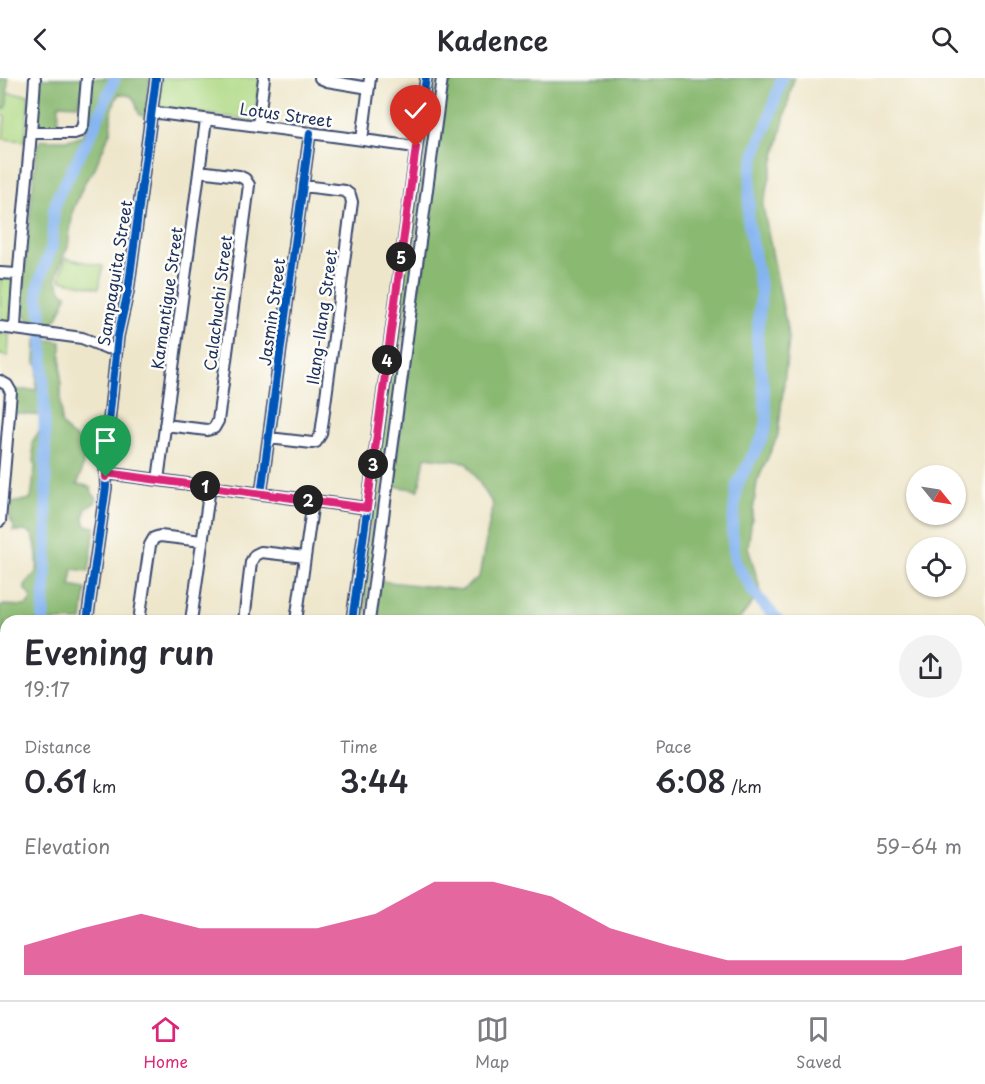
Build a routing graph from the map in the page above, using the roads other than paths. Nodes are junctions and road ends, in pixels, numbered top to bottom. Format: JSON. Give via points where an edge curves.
{"nodes":[{"id":1,"x":35,"y":78,"type":"edge"},
{"id":2,"x":87,"y":78,"type":"edge"},
{"id":3,"x":156,"y":78,"type":"edge"},
{"id":4,"x":264,"y":78,"type":"edge"},
{"id":5,"x":320,"y":78,"type":"edge"},
{"id":6,"x":426,"y":78,"type":"edge"},
{"id":7,"x":442,"y":78,"type":"edge"},
{"id":8,"x":369,"y":83,"type":"edge"},
{"id":9,"x":151,"y":112,"type":"junction"},
{"id":10,"x":206,"y":120,"type":"junction"},
{"id":11,"x":258,"y":126,"type":"junction"},
{"id":12,"x":31,"y":133,"type":"junction"},
{"id":13,"x":310,"y":133,"type":"junction"},
{"id":14,"x":362,"y":140,"type":"junction"},
{"id":15,"x":416,"y":147,"type":"junction"},
{"id":16,"x":199,"y":171,"type":"junction"},
{"id":17,"x":303,"y":186,"type":"junction"},
{"id":18,"x":0,"y":273,"type":"edge"},
{"id":19,"x":17,"y":274,"type":"junction"},
{"id":20,"x":0,"y":327,"type":"edge"},
{"id":21,"x":20,"y":329,"type":"junction"},
{"id":22,"x":117,"y":349,"type":"junction"},
{"id":23,"x":0,"y":381,"type":"edge"},
{"id":24,"x":165,"y":425,"type":"junction"},
{"id":25,"x":269,"y":438,"type":"junction"},
{"id":26,"x":106,"y":473,"type":"junction"},
{"id":27,"x":158,"y":480,"type":"junction"},
{"id":28,"x":210,"y":487,"type":"junction"},
{"id":29,"x":261,"y":494,"type":"junction"},
{"id":30,"x":313,"y":501,"type":"junction"},
{"id":31,"x":367,"y":508,"type":"junction"},
{"id":32,"x":0,"y":521,"type":"edge"},
{"id":33,"x":202,"y":541,"type":"junction"},
{"id":34,"x":305,"y":557,"type":"junction"},
{"id":35,"x":88,"y":615,"type":"edge"},
{"id":36,"x":140,"y":615,"type":"edge"},
{"id":37,"x":192,"y":615,"type":"edge"},
{"id":38,"x":244,"y":615,"type":"edge"},
{"id":39,"x":297,"y":615,"type":"edge"},
{"id":40,"x":353,"y":615,"type":"edge"},
{"id":41,"x":370,"y":615,"type":"edge"}],
"edges":[{"from":1,"to":12,"type":"street"},
{"from":2,"to":12,"type":"street","via":[[80,131]]},
{"from":3,"to":9,"type":"street","name":"Sampaguita Street"},
{"from":4,"to":11,"type":"street"},
{"from":5,"to":8,"type":"street"},
{"from":6,"to":15,"type":"street"},
{"from":7,"to":41,"type":"street"},
{"from":8,"to":14,"type":"street"},
{"from":9,"to":10,"type":"street","name":"Lotus Street"},
{"from":9,"to":22,"type":"street","name":"Sampaguita Street"},
{"from":10,"to":11,"type":"street","name":"Lotus Street"},
{"from":10,"to":16,"type":"street","name":"Kamantigue Street"},
{"from":11,"to":13,"type":"street","name":"Lotus Street"},
{"from":12,"to":19,"type":"street"},
{"from":13,"to":14,"type":"street","name":"Lotus Street"},
{"from":13,"to":17,"type":"street","name":"Jasmin Street"},
{"from":14,"to":15,"type":"street","name":"Lotus Street"},
{"from":15,"to":31,"type":"street"},
{"from":16,"to":24,"type":"street","name":"Kamantigue Street"},
{"from":16,"to":24,"type":"street","name":"Calachuchi Street","via":[[239,176],[249,185],[218,421],[207,430]]},
{"from":17,"to":25,"type":"street","name":"Jasmin Street"},
{"from":17,"to":25,"type":"street","name":"Ilang-Ilang Street","via":[[345,191],[352,202],[321,434],[312,443]]},
{"from":18,"to":19,"type":"street"},
{"from":19,"to":21,"type":"street"},
{"from":20,"to":21,"type":"street"},
{"from":21,"to":22,"type":"street","via":[[82,338]]},
{"from":22,"to":26,"type":"street","name":"Sampaguita Street"},
{"from":23,"to":32,"type":"street","via":[[7,385],[11,395]]},
{"from":24,"to":27,"type":"street","name":"Kamantigue Street"},
{"from":25,"to":29,"type":"street","name":"Jasmin Street"},
{"from":26,"to":27,"type":"street"},
{"from":26,"to":35,"type":"street","name":"Sampaguita Street"},
{"from":27,"to":28,"type":"street"},
{"from":28,"to":29,"type":"street"},
{"from":28,"to":33,"type":"street"},
{"from":29,"to":30,"type":"street"},
{"from":30,"to":31,"type":"street"},
{"from":30,"to":34,"type":"street"},
{"from":31,"to":40,"type":"street"},
{"from":33,"to":36,"type":"street","via":[[153,538]]},
{"from":33,"to":37,"type":"street"},
{"from":34,"to":38,"type":"street","via":[[261,552],[255,555]]},
{"from":34,"to":39,"type":"street"}]}
